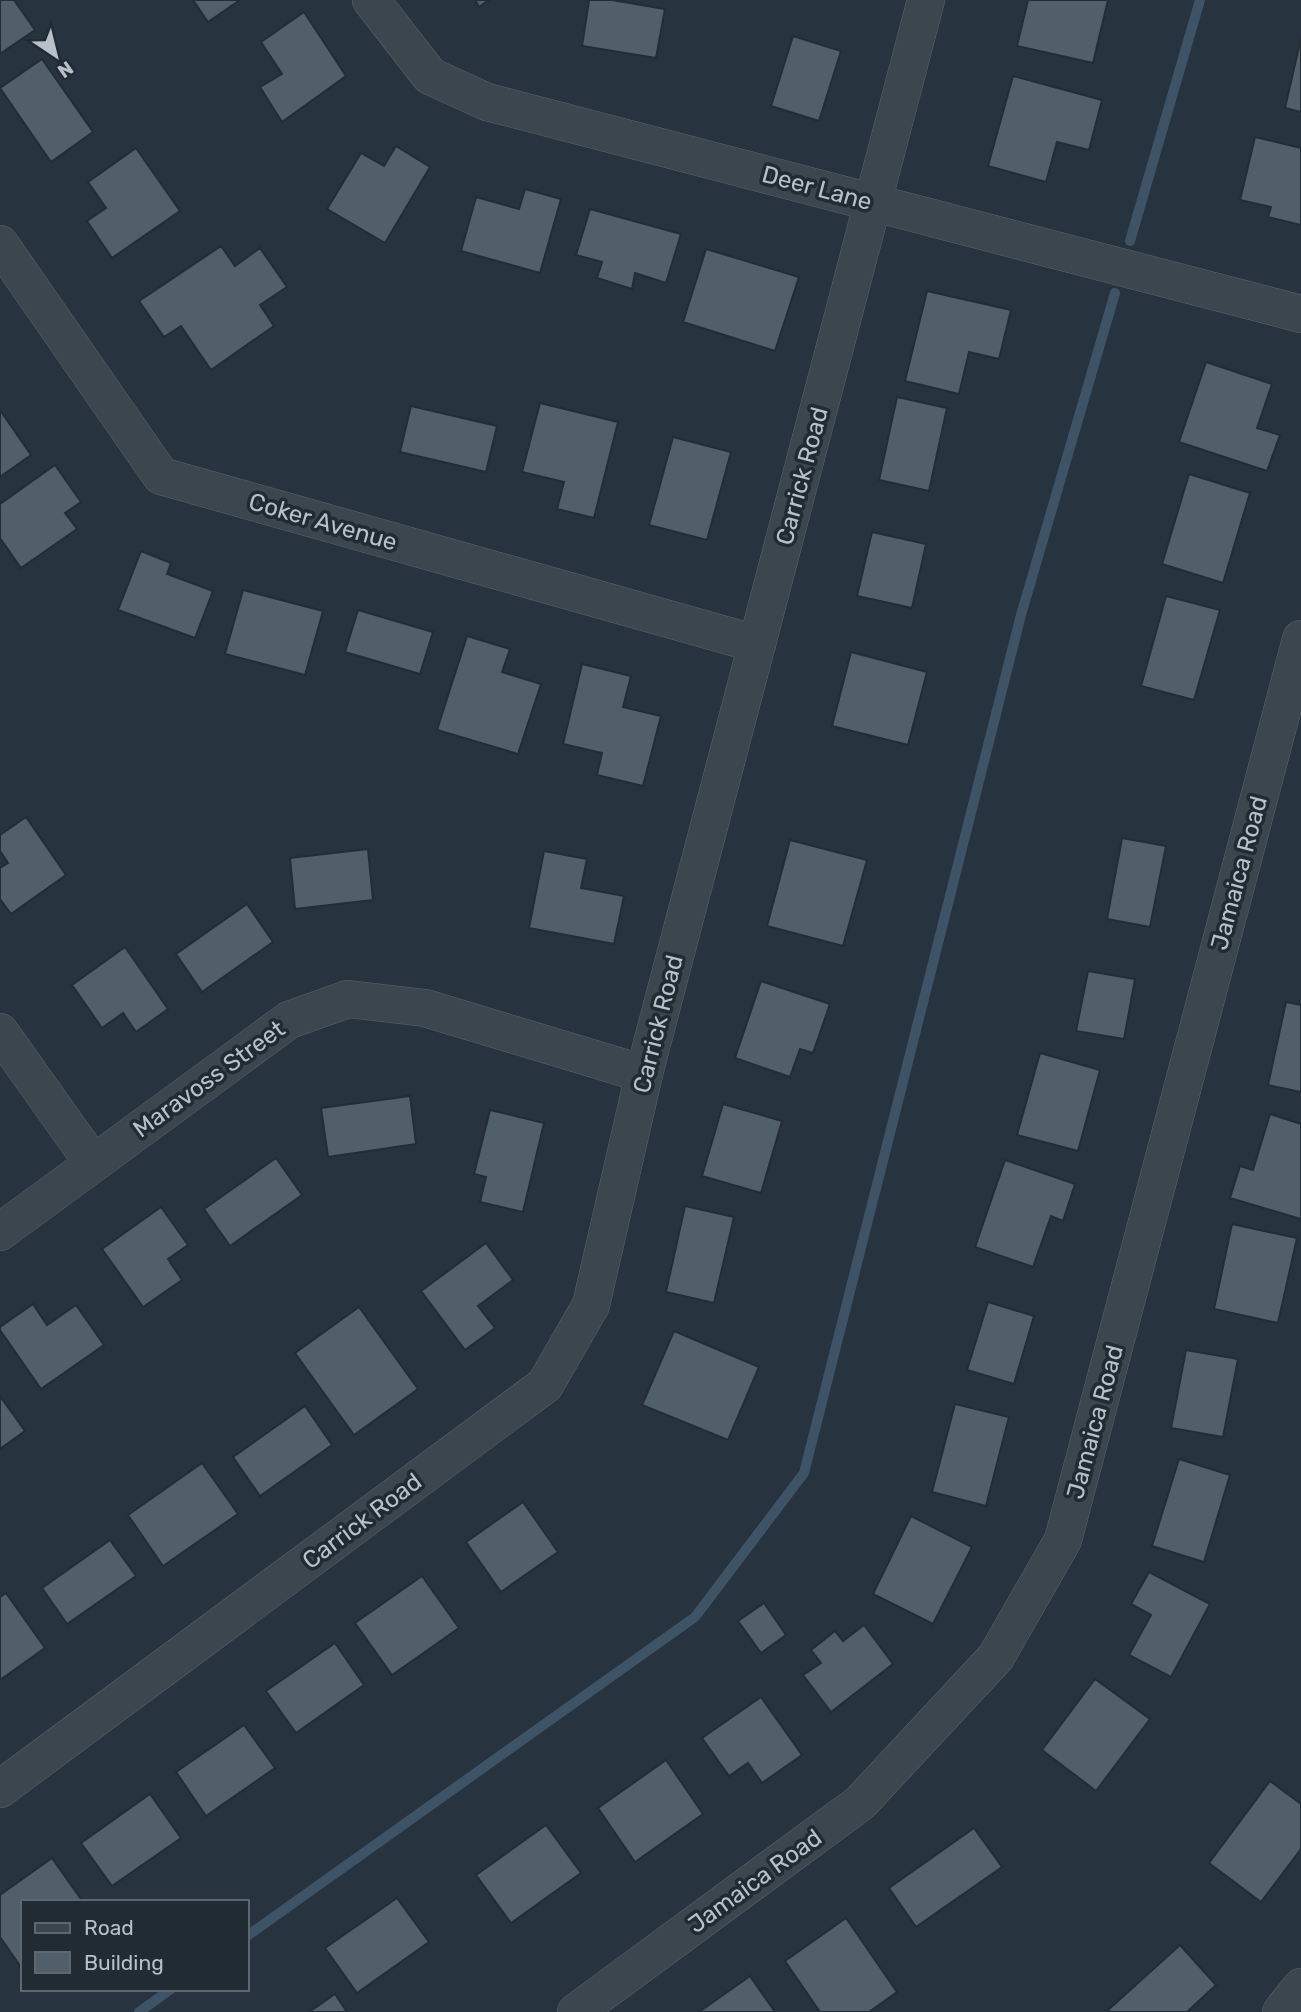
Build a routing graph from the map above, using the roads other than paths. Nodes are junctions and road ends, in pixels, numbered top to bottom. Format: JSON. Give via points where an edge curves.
{"nodes":[{"id":1,"x":370,"y":0,"type":"edge"},
{"id":2,"x":926,"y":0,"type":"edge"},
{"id":3,"x":875,"y":202,"type":"junction"},
{"id":4,"x":0,"y":244,"type":"edge"},
{"id":5,"x":1301,"y":314,"type":"edge"},
{"id":6,"x":1301,"y":639,"type":"edge"},
{"id":7,"x":757,"y":644,"type":"junction"},
{"id":8,"x":0,"y":1032,"type":"edge"},
{"id":9,"x":644,"y":1074,"type":"junction"},
{"id":10,"x":93,"y":1163,"type":"junction"},
{"id":11,"x":0,"y":1232,"type":"edge"},
{"id":12,"x":0,"y":1789,"type":"edge"},
{"id":13,"x":1301,"y":1987,"type":"edge"},
{"id":14,"x":576,"y":2012,"type":"edge"},
{"id":15,"x":1282,"y":2012,"type":"edge"}],
"edges":[{"from":1,"to":3,"type":"street","name":"Deer Lane","via":[[430,76],[487,102]]},
{"from":2,"to":3,"type":"street","name":"Carrick Road"},
{"from":3,"to":5,"type":"street","name":"Deer Lane"},
{"from":3,"to":7,"type":"street","name":"Carrick Road"},
{"from":4,"to":7,"type":"street","name":"Coker Avenue","via":[[161,476]]},
{"from":6,"to":14,"type":"street","name":"Jamaica Road","via":[[1063,1541],[996,1657],[860,1803]]},
{"from":7,"to":9,"type":"street","name":"Carrick Road"},
{"from":8,"to":10,"type":"street"},
{"from":9,"to":10,"type":"street","name":"Maravoss Street","via":[[425,1009],[348,999],[289,1020]]},
{"from":9,"to":12,"type":"street","name":"Carrick Road","via":[[591,1305],[545,1385]]},
{"from":10,"to":11,"type":"street","name":"Maravoss Street"},
{"from":13,"to":15,"type":"street"}]}
